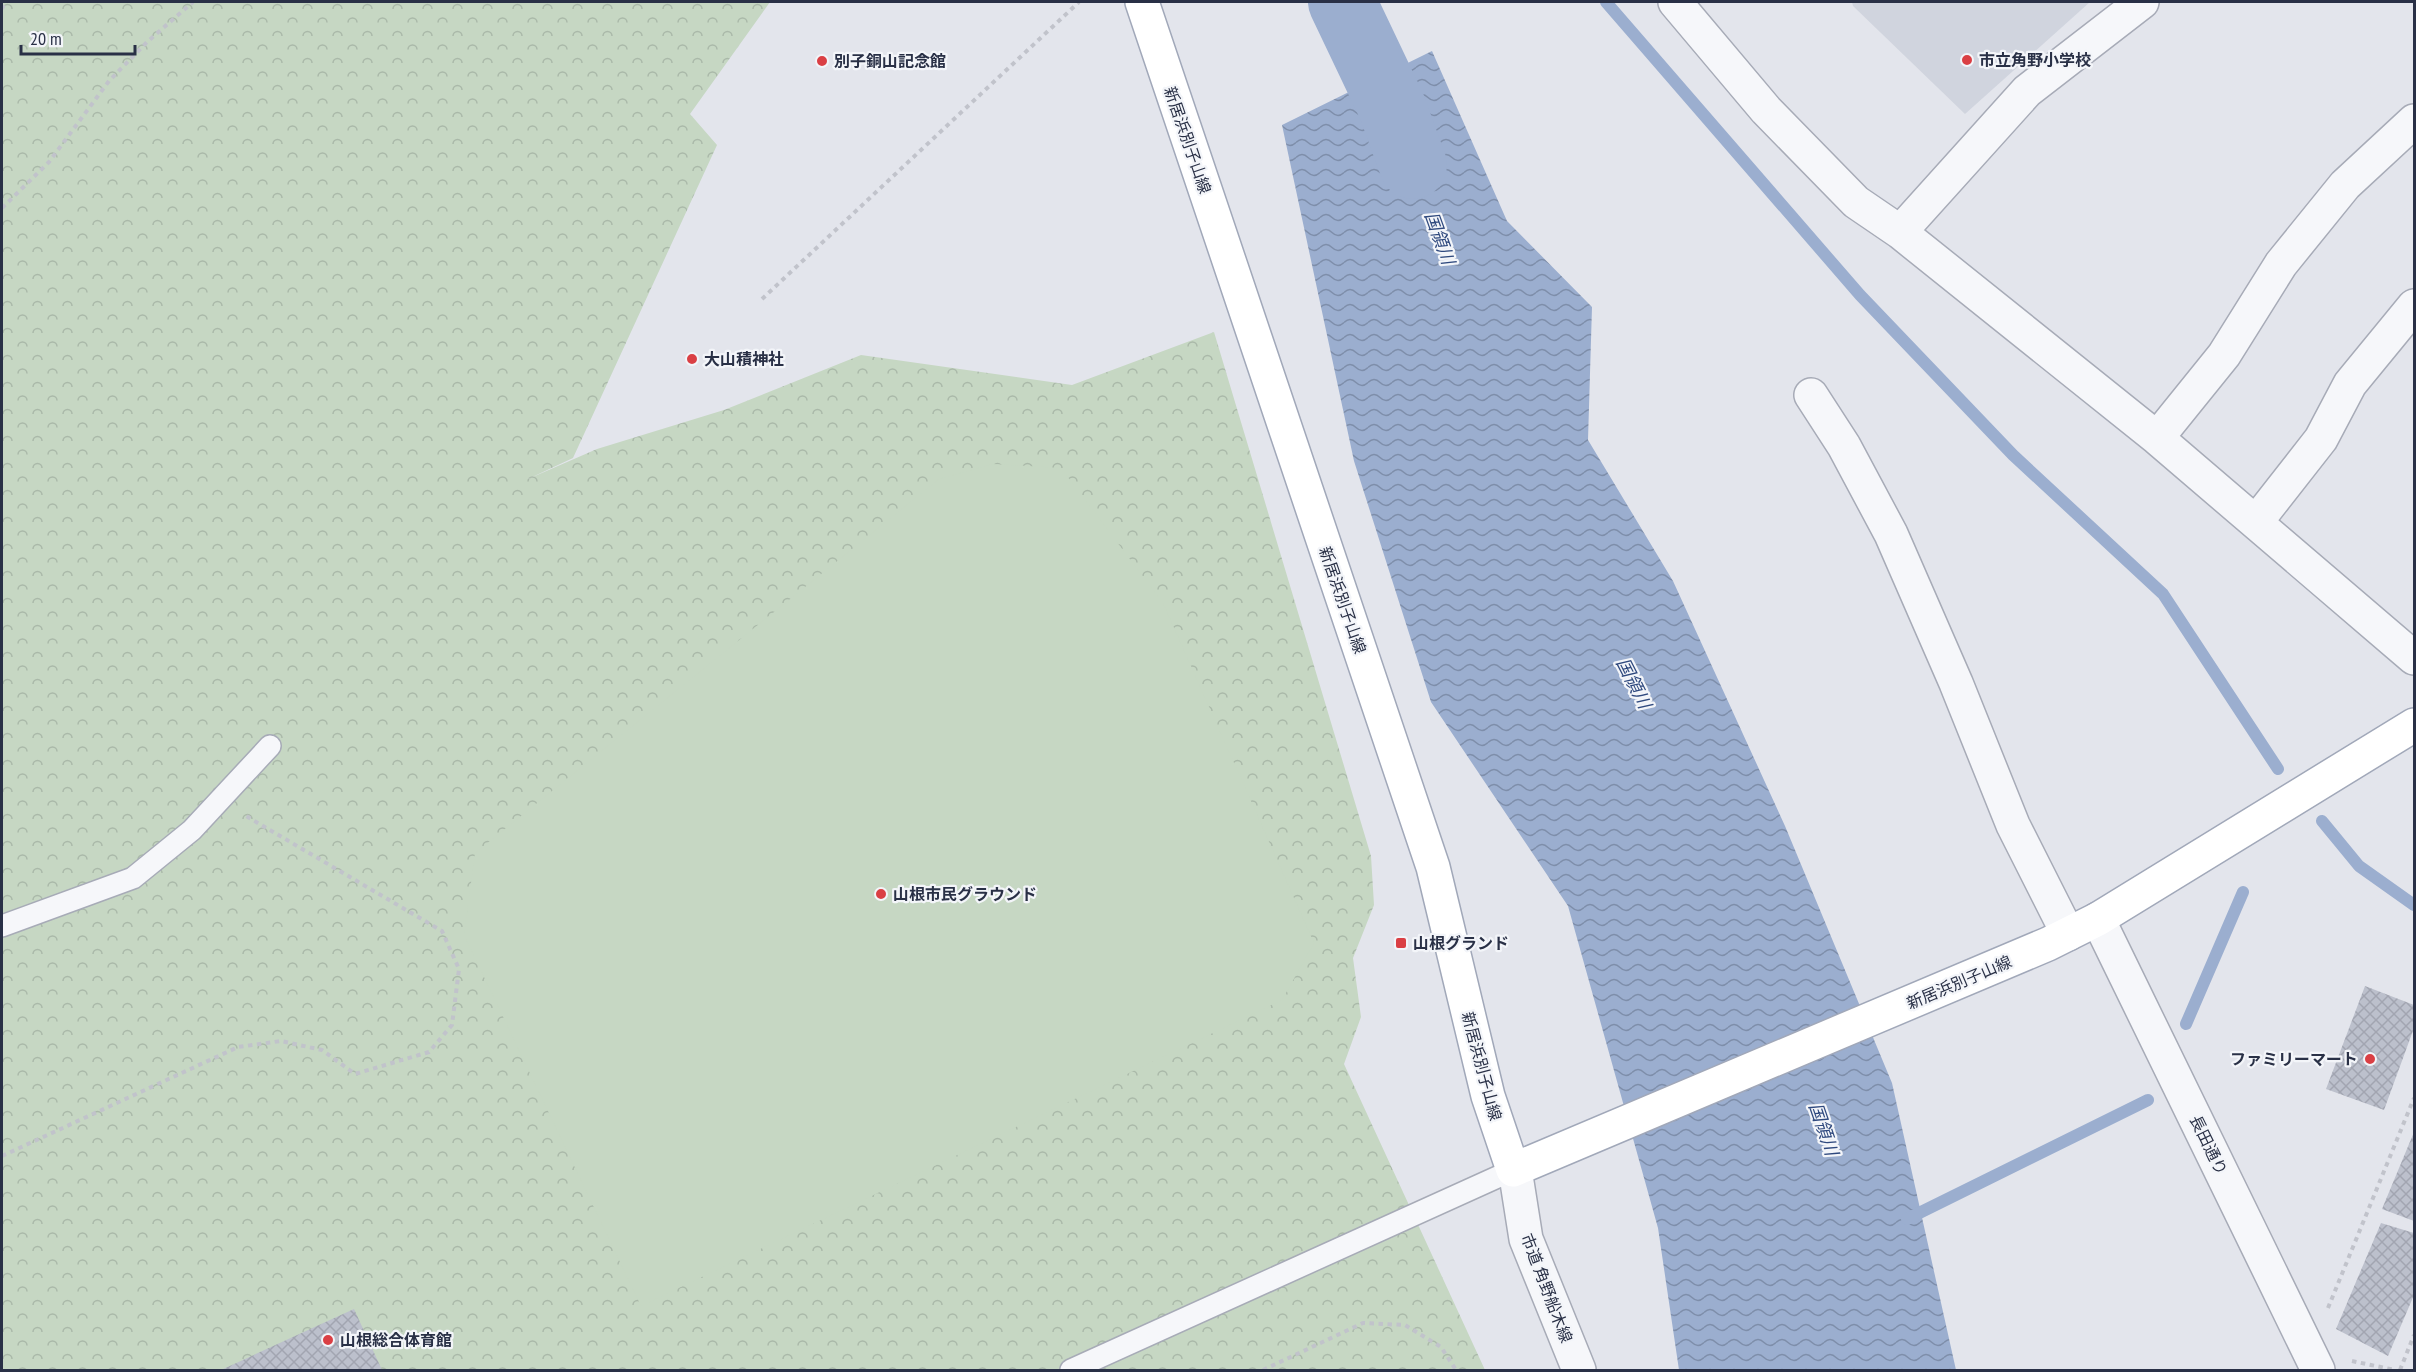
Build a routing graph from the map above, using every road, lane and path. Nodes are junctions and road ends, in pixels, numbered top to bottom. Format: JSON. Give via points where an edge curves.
{"nodes":[{"id":1,"x":5,"y":2,"type":"edge"},
{"id":2,"x":193,"y":2,"type":"edge"},
{"id":3,"x":1079,"y":2,"type":"edge"},
{"id":4,"x":1142,"y":2,"type":"edge"},
{"id":5,"x":1675,"y":2,"type":"edge"},
{"id":6,"x":2142,"y":2,"type":"edge"},
{"id":7,"x":2,"y":9,"type":"edge"},
{"id":8,"x":2415,"y":121,"type":"edge"},
{"id":9,"x":2,"y":207,"type":"edge"},
{"id":10,"x":1900,"y":232,"type":"junction"},
{"id":11,"x":762,"y":299,"type":"dead end"},
{"id":12,"x":2415,"y":306,"type":"edge"},
{"id":13,"x":1811,"y":395,"type":"dead end"},
{"id":14,"x":2157,"y":438,"type":"junction"},
{"id":15,"x":2256,"y":522,"type":"junction"},
{"id":16,"x":2415,"y":658,"type":"edge"},
{"id":17,"x":2415,"y":725,"type":"edge"},
{"id":18,"x":270,"y":746,"type":"dead end"},
{"id":19,"x":219,"y":801,"type":"junction"},
{"id":20,"x":2098,"y":919,"type":"junction"},
{"id":21,"x":2,"y":926,"type":"edge"},
{"id":22,"x":2058,"y":939,"type":"junction"},
{"id":23,"x":2415,"y":1098,"type":"edge"},
{"id":24,"x":2,"y":1156,"type":"edge"},
{"id":25,"x":1513,"y":1170,"type":"junction"},
{"id":26,"x":2415,"y":1335,"type":"edge"},
{"id":27,"x":2314,"y":1361,"type":"edge"},
{"id":28,"x":1071,"y":1371,"type":"edge"},
{"id":29,"x":1263,"y":1371,"type":"edge"},
{"id":30,"x":1456,"y":1371,"type":"edge"},
{"id":31,"x":1579,"y":1371,"type":"edge"},
{"id":32,"x":2395,"y":1371,"type":"edge"},
{"id":33,"x":2400,"y":1371,"type":"edge"}],
"edges":[{"from":1,"to":7,"type":"path"},
{"from":2,"to":9,"type":"path","via":[[109,81],[49,162]]},
{"from":3,"to":11,"type":"path"},
{"from":4,"to":25,"type":"main road","name":"新居浜別子山線","via":[[1433,867],[1488,1096]]},
{"from":5,"to":10,"type":"street","via":[[1766,110],[1847,194]]},
{"from":6,"to":10,"type":"street","via":[[2027,91]]},
{"from":8,"to":14,"type":"street","via":[[2345,185],[2281,264],[2224,355]]},
{"from":10,"to":14,"type":"street"},
{"from":12,"to":15,"type":"street","via":[[2350,384],[2321,439]]},
{"from":13,"to":22,"type":"street","via":[[1844,446],[1891,534],[1956,683]]},
{"from":14,"to":15,"type":"street"},
{"from":15,"to":16,"type":"street"},
{"from":17,"to":20,"type":"main road","name":"新居浜別子山線"},
{"from":18,"to":19,"type":"lane"},
{"from":19,"to":21,"type":"lane","via":[[192,830],[133,878]]},
{"from":19,"to":24,"type":"path","via":[[442,931],[459,969],[452,1025],[429,1052],[355,1074],[322,1050],[281,1041],[238,1047]]},
{"from":20,"to":22,"type":"main road","name":"新居浜別子山線"},
{"from":20,"to":27,"type":"street","name":"長田通り"},
{"from":22,"to":25,"type":"main road","name":"新居浜別子山線"},
{"from":23,"to":27,"type":"path"},
{"from":25,"to":28,"type":"lane"},
{"from":25,"to":31,"type":"street","name":"市道 角野船木線","via":[[1526,1239]]},
{"from":26,"to":33,"type":"path"},
{"from":27,"to":32,"type":"path"},
{"from":29,"to":30,"type":"path","via":[[1363,1323],[1405,1325],[1441,1347]]}]}
